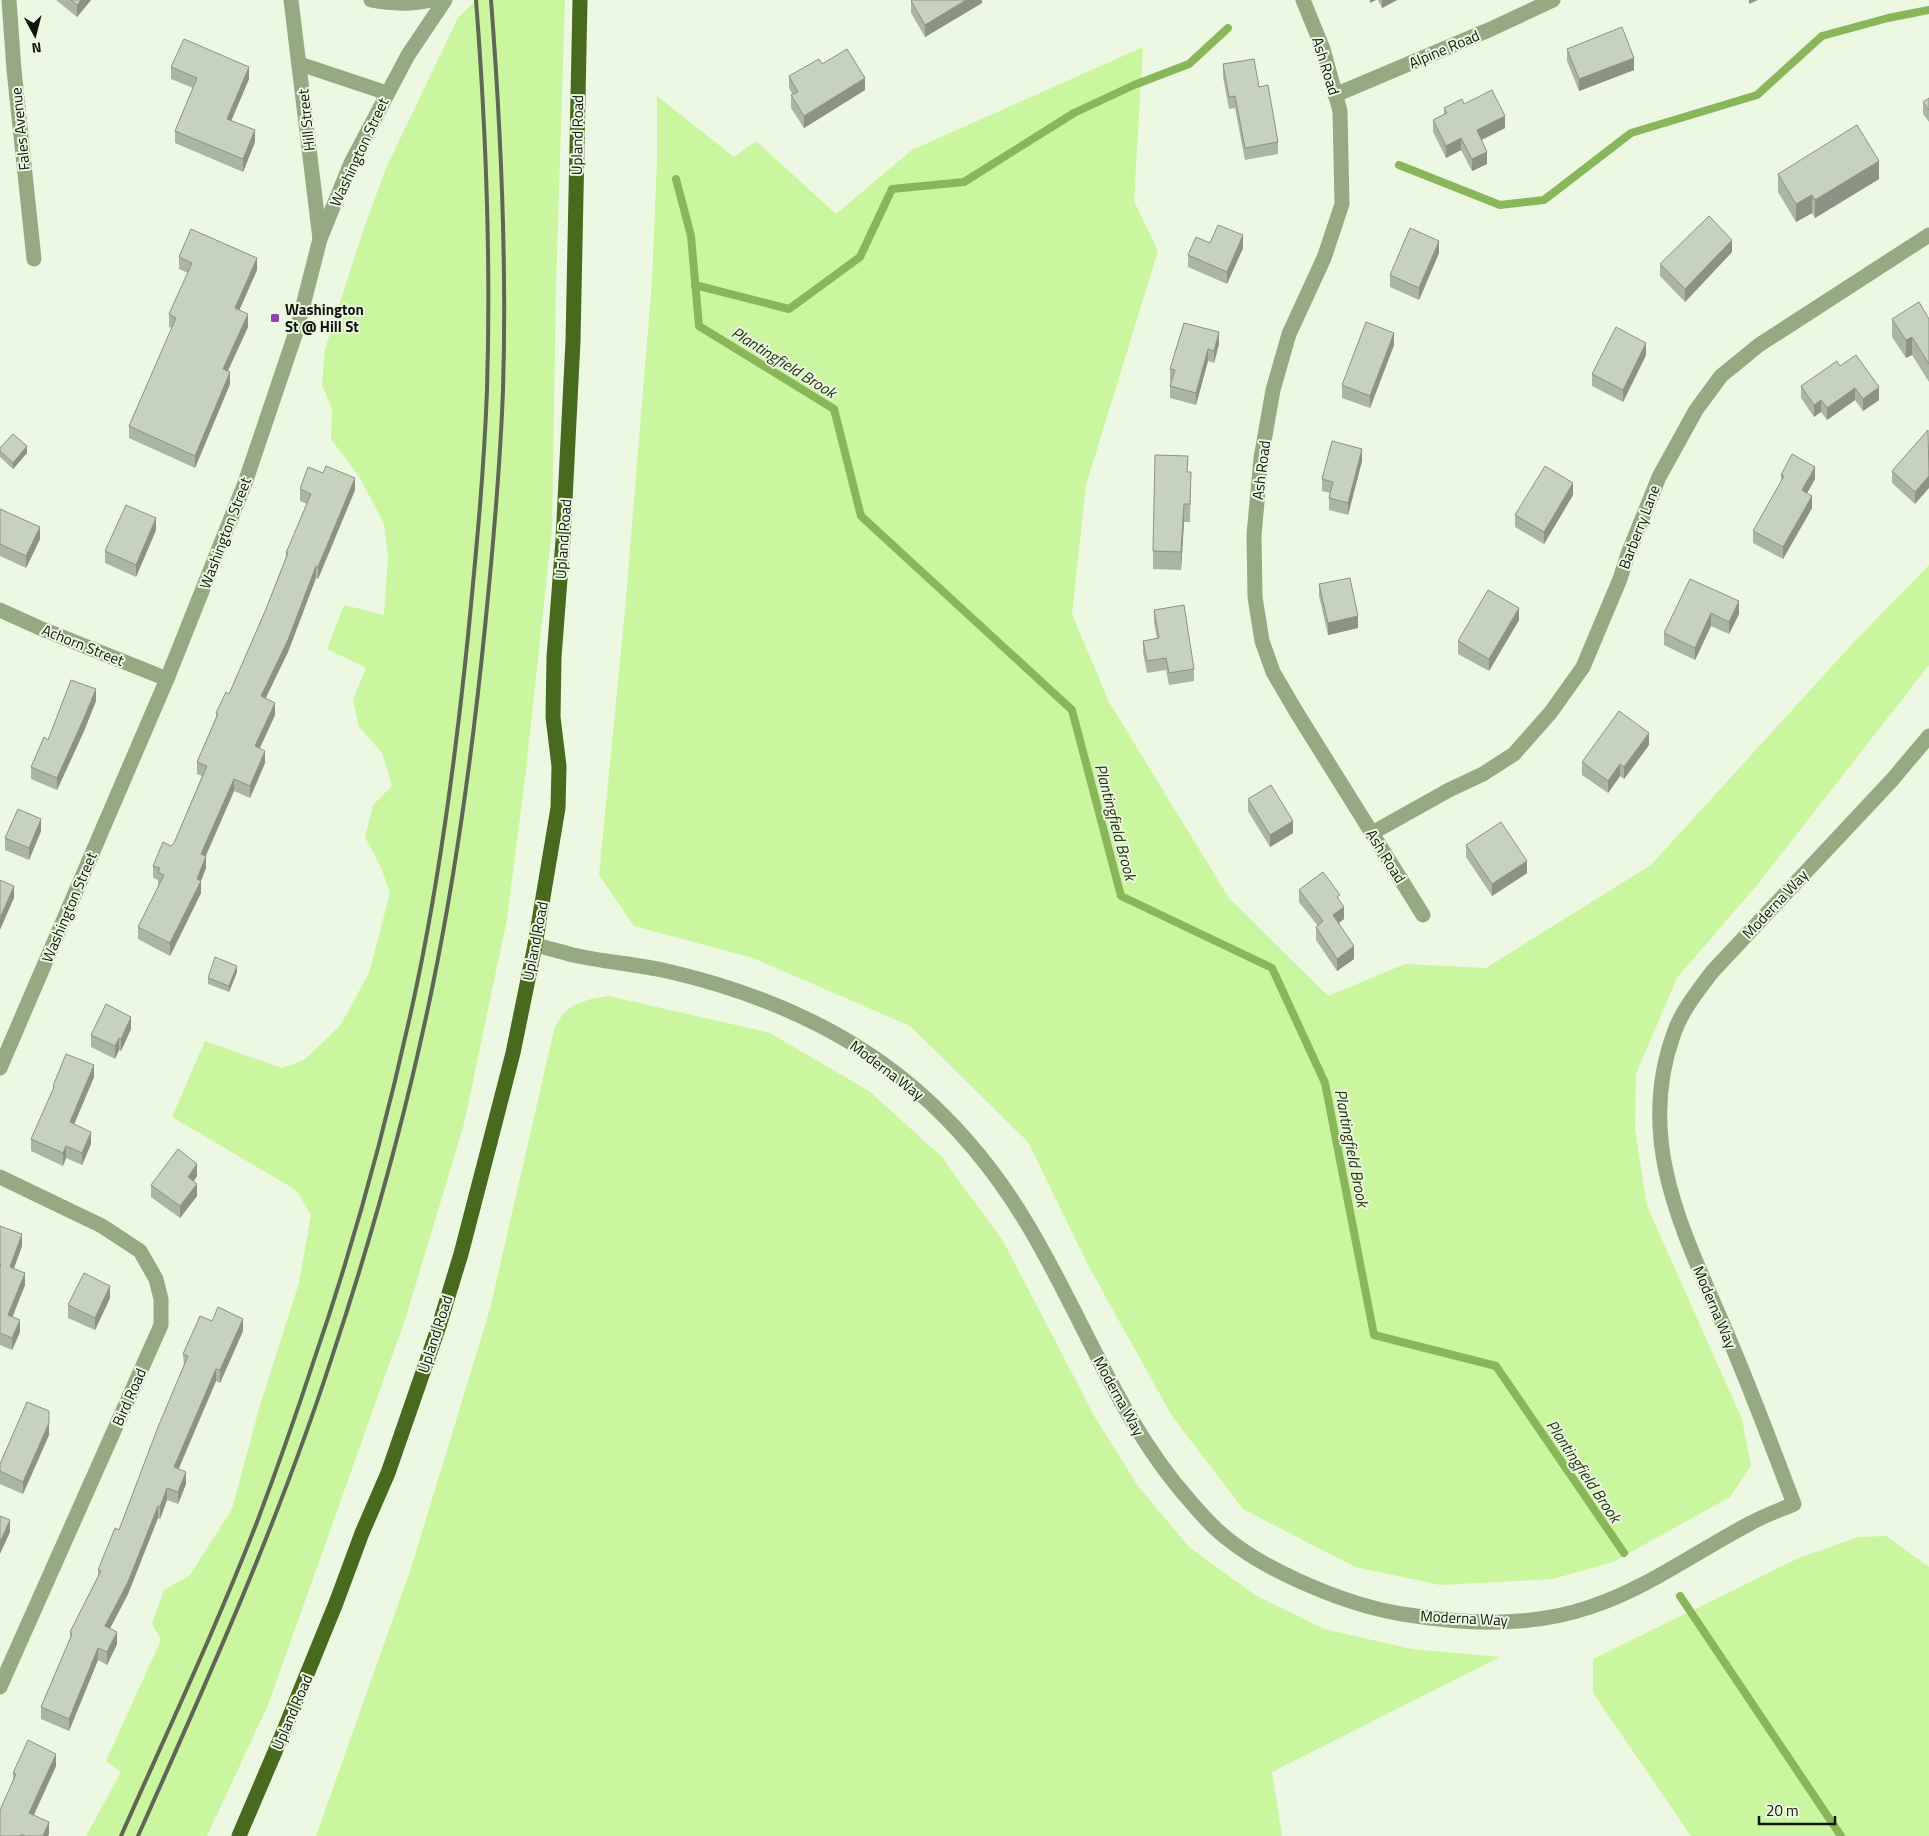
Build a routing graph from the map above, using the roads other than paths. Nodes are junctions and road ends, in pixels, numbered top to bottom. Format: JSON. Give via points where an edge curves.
{"nodes":[{"id":1,"x":9,"y":0,"type":"edge"},
{"id":2,"x":291,"y":0,"type":"edge"},
{"id":3,"x":371,"y":0,"type":"edge"},
{"id":4,"x":431,"y":0,"type":"edge"},
{"id":5,"x":445,"y":0,"type":"edge"},
{"id":6,"x":580,"y":0,"type":"edge"},
{"id":7,"x":1303,"y":0,"type":"edge"},
{"id":8,"x":1553,"y":0,"type":"edge"},
{"id":9,"x":300,"y":64,"type":"junction"},
{"id":10,"x":387,"y":93,"type":"junction"},
{"id":11,"x":1335,"y":95,"type":"junction"},
{"id":12,"x":1929,"y":235,"type":"edge"},
{"id":13,"x":320,"y":239,"type":"junction"},
{"id":14,"x":34,"y":259,"type":"dead end"},
{"id":15,"x":0,"y":610,"type":"edge"},
{"id":16,"x":167,"y":679,"type":"junction"},
{"id":17,"x":1929,"y":736,"type":"edge"},
{"id":18,"x":1372,"y":833,"type":"junction"},
{"id":19,"x":1423,"y":915,"type":"dead end"},
{"id":20,"x":535,"y":945,"type":"junction"},
{"id":21,"x":0,"y":1068,"type":"edge"},
{"id":22,"x":0,"y":1177,"type":"edge"},
{"id":23,"x":0,"y":1687,"type":"edge"},
{"id":24,"x":239,"y":1836,"type":"edge"}],
"edges":[{"from":1,"to":14,"type":"street","name":"Fales Avenue"},
{"from":2,"to":9,"type":"street","name":"Hill Street"},
{"from":3,"to":4,"type":"street","via":[[410,4]]},
{"from":5,"to":10,"type":"street","name":"Washington Street"},
{"from":6,"to":20,"type":"main road","name":"Upland Road","via":[[573,341],[554,657],[553,717],[559,766],[558,808]]},
{"from":7,"to":11,"type":"street","name":"Ash Road","via":[[1323,50]]},
{"from":8,"to":11,"type":"street","name":"Alpine Road"},
{"from":9,"to":10,"type":"street"},
{"from":9,"to":13,"type":"street","name":"Hill Street"},
{"from":10,"to":13,"type":"street","name":"Washington Street","via":[[351,163]]},
{"from":11,"to":18,"type":"street","name":"Ash Road","via":[[1340,111],[1342,204],[1324,258],[1289,334],[1273,390],[1261,458],[1254,535],[1256,597],[1262,641],[1274,672]]},
{"from":12,"to":18,"type":"street","name":"Barberry Lane","via":[[1759,345],[1721,376],[1696,410],[1659,477],[1583,668],[1551,712],[1514,754]]},
{"from":13,"to":16,"type":"street","name":"Washington Street","via":[[297,329],[245,483]]},
{"from":15,"to":16,"type":"street","name":"Achorn Street"},
{"from":16,"to":21,"type":"street","name":"Washington Street"},
{"from":17,"to":20,"type":"street","name":"Moderna Way","via":[[1695,994],[1674,1031],[1660,1091],[1658,1124],[1667,1182],[1693,1256],[1731,1342],[1794,1504],[1752,1522],[1638,1587],[1589,1608],[1542,1619],[1492,1623],[1438,1620],[1380,1610],[1326,1593],[1250,1555],[1208,1522],[1163,1468],[1118,1397],[1024,1219],[965,1137],[915,1089],[827,1028],[764,999],[662,970]]},
{"from":18,"to":19,"type":"street","name":"Ash Road"},
{"from":20,"to":24,"type":"main road","name":"Upland Road","via":[[494,1128],[439,1326],[388,1474]]},
{"from":22,"to":23,"type":"street","name":"Bird Road","via":[[102,1226],[140,1251],[156,1279],[161,1299],[161,1325]]}]}
